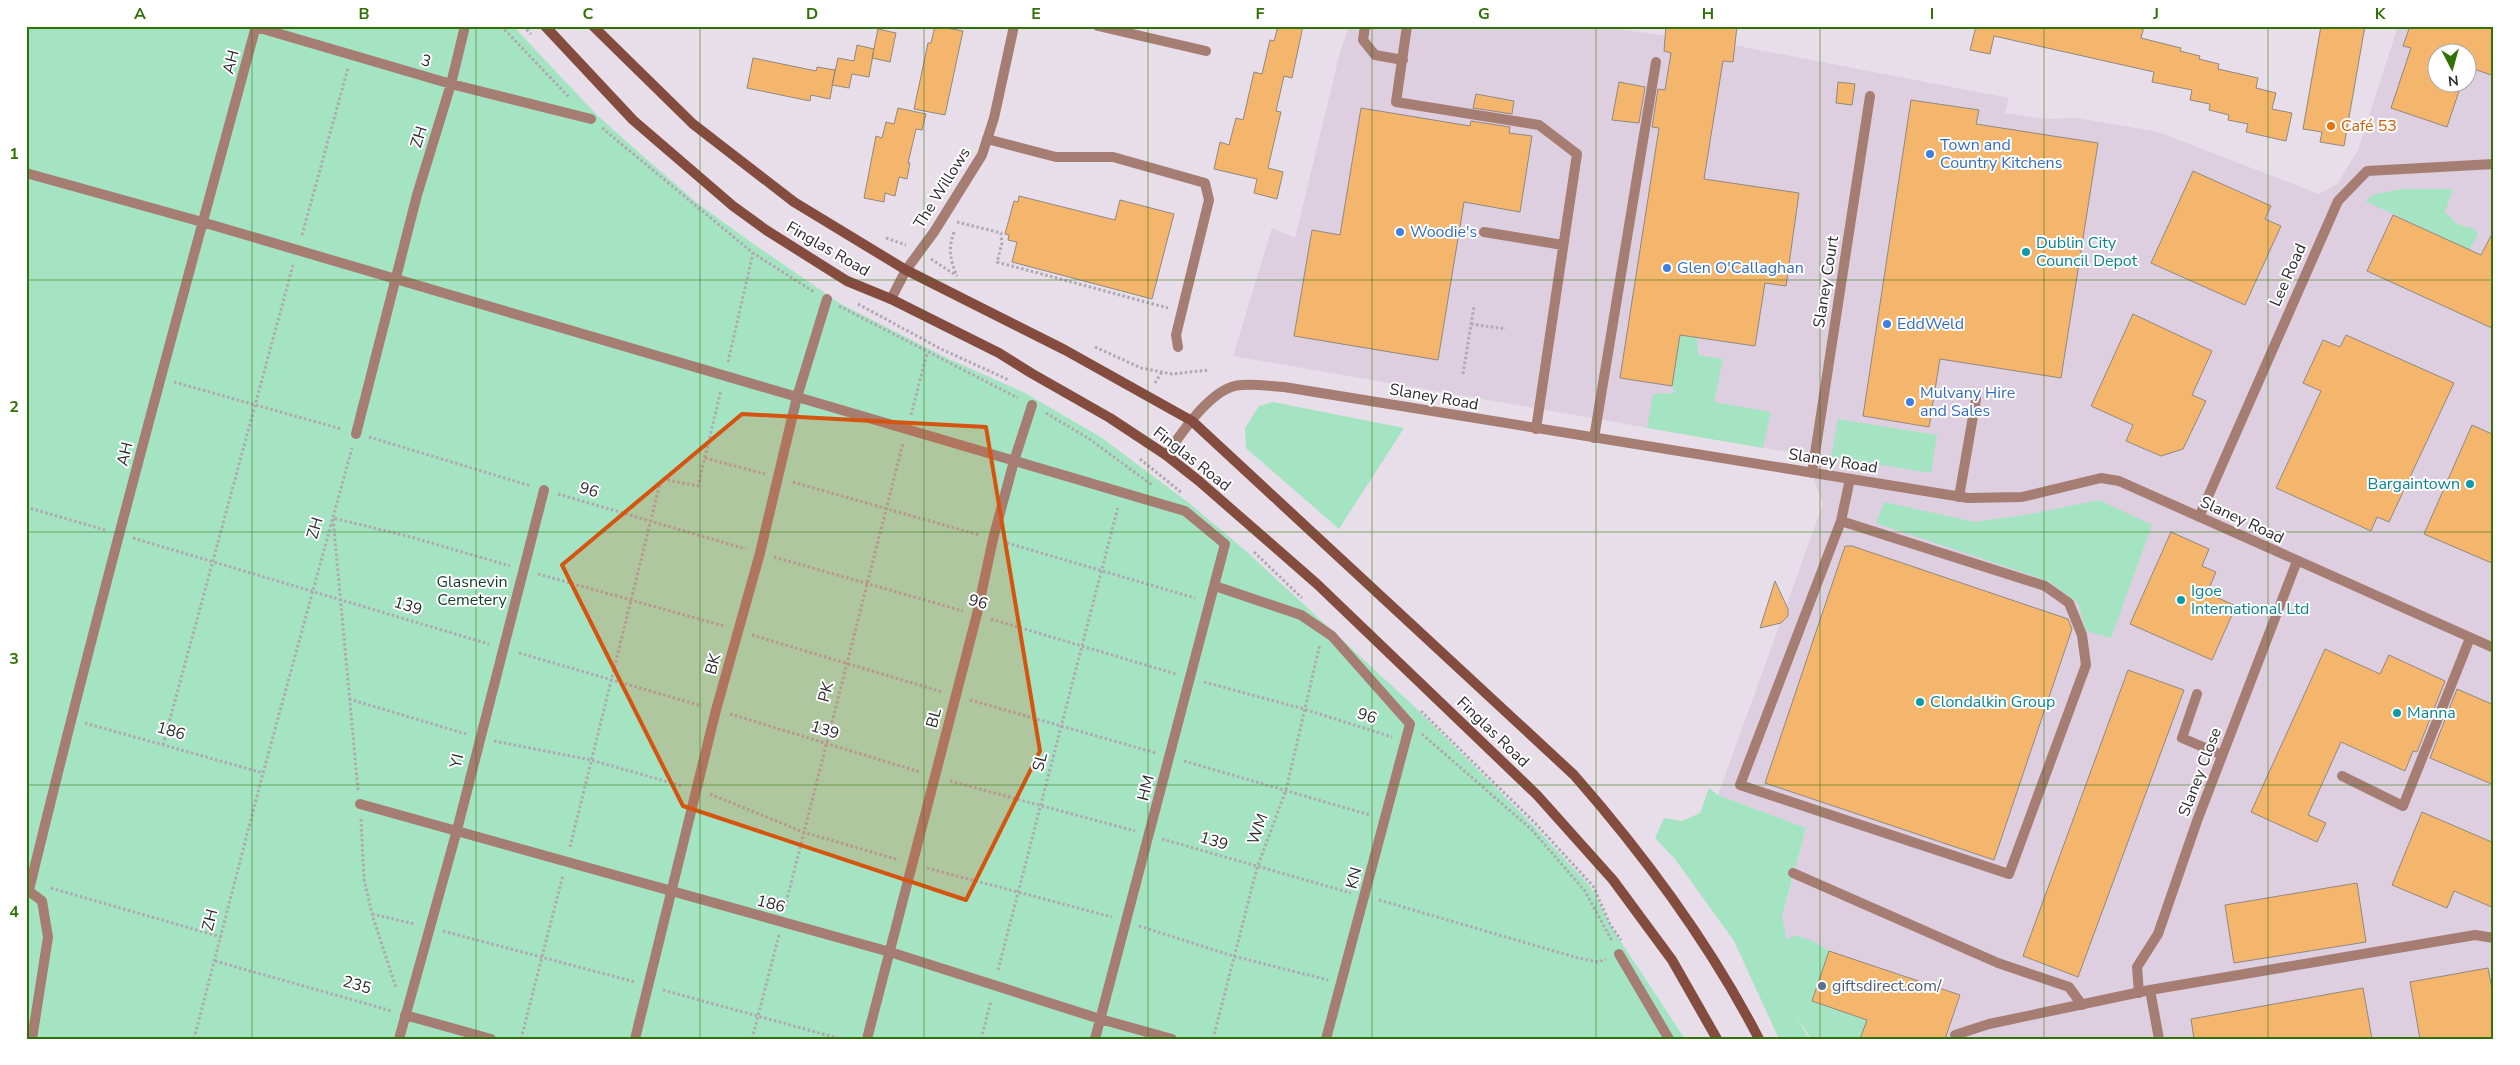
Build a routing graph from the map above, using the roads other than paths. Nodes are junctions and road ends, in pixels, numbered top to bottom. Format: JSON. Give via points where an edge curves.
{"nodes":[{"id":1,"x":255,"y":26,"type":"edge"},
{"id":2,"x":465,"y":26,"type":"edge"},
{"id":3,"x":545,"y":26,"type":"edge"},
{"id":4,"x":1014,"y":26,"type":"edge"},
{"id":5,"x":1098,"y":26,"type":"edge"},
{"id":6,"x":1365,"y":26,"type":"edge"},
{"id":7,"x":1407,"y":26,"type":"edge"},
{"id":8,"x":596,"y":27,"type":"edge"},
{"id":9,"x":1206,"y":51,"type":"dead end"},
{"id":10,"x":1403,"y":60,"type":"junction"},
{"id":11,"x":1656,"y":62,"type":"dead end"},
{"id":12,"x":451,"y":84,"type":"junction"},
{"id":13,"x":1870,"y":96,"type":"dead end"},
{"id":14,"x":591,"y":119,"type":"road end"},
{"id":15,"x":987,"y":139,"type":"junction"},
{"id":16,"x":2494,"y":164,"type":"edge"},
{"id":17,"x":26,"y":173,"type":"edge"},
{"id":18,"x":202,"y":222,"type":"junction"},
{"id":19,"x":1484,"y":232,"type":"dead end"},
{"id":20,"x":1563,"y":245,"type":"junction"},
{"id":21,"x":906,"y":270,"type":"junction"},
{"id":22,"x":395,"y":279,"type":"junction"},
{"id":23,"x":826,"y":299,"type":"road end"},
{"id":24,"x":891,"y":299,"type":"junction"},
{"id":25,"x":1178,"y":347,"type":"dead end"},
{"id":26,"x":797,"y":397,"type":"junction"},
{"id":27,"x":1976,"y":399,"type":"dead end"},
{"id":28,"x":1032,"y":405,"type":"road end"},
{"id":29,"x":1192,"y":421,"type":"junction"},
{"id":30,"x":1536,"y":429,"type":"junction"},
{"id":31,"x":356,"y":434,"type":"road end"},
{"id":32,"x":1594,"y":438,"type":"junction"},
{"id":33,"x":1166,"y":455,"type":"junction"},
{"id":34,"x":1014,"y":461,"type":"junction"},
{"id":35,"x":1812,"y":473,"type":"junction"},
{"id":36,"x":1850,"y":479,"type":"junction"},
{"id":37,"x":544,"y":490,"type":"road end"},
{"id":38,"x":1959,"y":497,"type":"junction"},
{"id":39,"x":2199,"y":516,"type":"junction"},
{"id":40,"x":1841,"y":521,"type":"junction"},
{"id":41,"x":2297,"y":561,"type":"junction"},
{"id":42,"x":1215,"y":586,"type":"junction"},
{"id":43,"x":2470,"y":638,"type":"junction"},
{"id":44,"x":2494,"y":648,"type":"edge"},
{"id":45,"x":2197,"y":694,"type":"dead end"},
{"id":46,"x":2222,"y":756,"type":"junction"},
{"id":47,"x":2342,"y":776,"type":"dead end"},
{"id":48,"x":360,"y":804,"type":"dead end"},
{"id":49,"x":457,"y":830,"type":"junction"},
{"id":50,"x":1793,"y":873,"type":"dead end"},
{"id":51,"x":28,"y":890,"type":"edge"},
{"id":52,"x":671,"y":892,"type":"junction"},
{"id":53,"x":2494,"y":938,"type":"edge"},
{"id":54,"x":890,"y":952,"type":"junction"},
{"id":55,"x":1619,"y":954,"type":"road end"},
{"id":56,"x":2150,"y":990,"type":"junction"},
{"id":57,"x":2139,"y":992,"type":"junction"},
{"id":58,"x":2082,"y":1005,"type":"junction"},
{"id":59,"x":405,"y":1015,"type":"junction"},
{"id":60,"x":1100,"y":1019,"type":"junction"},
{"id":61,"x":1956,"y":1035,"type":"dead end"},
{"id":62,"x":32,"y":1039,"type":"edge"},
{"id":63,"x":399,"y":1039,"type":"edge"},
{"id":64,"x":491,"y":1039,"type":"edge"},
{"id":65,"x":635,"y":1039,"type":"edge"},
{"id":66,"x":867,"y":1039,"type":"edge"},
{"id":67,"x":1095,"y":1039,"type":"edge"},
{"id":68,"x":1172,"y":1039,"type":"edge"},
{"id":69,"x":1326,"y":1039,"type":"edge"},
{"id":70,"x":1669,"y":1039,"type":"edge"},
{"id":71,"x":1717,"y":1039,"type":"edge"},
{"id":72,"x":1759,"y":1039,"type":"edge"},
{"id":73,"x":2159,"y":1039,"type":"edge"}],
"edges":[{"from":1,"to":12,"type":"street","name":"3"},
{"from":1,"to":18,"type":"street","name":"AH"},
{"from":2,"to":12,"type":"street","name":"ZH"},
{"from":3,"to":24,"type":"main road","name":"Finglas Road","via":[[633,120],[733,206],[847,281]]},
{"from":4,"to":15,"type":"street","name":"The Willows"},
{"from":5,"to":9,"type":"street"},
{"from":6,"to":10,"type":"street","via":[[1363,40],[1375,55]]},
{"from":7,"to":10,"type":"street"},
{"from":8,"to":21,"type":"main road","name":"Finglas Road","via":[[693,124],[746,166],[821,220]]},
{"from":10,"to":20,"type":"street","via":[[1396,102],[1540,125],[1577,154]]},
{"from":11,"to":32,"type":"street"},
{"from":12,"to":14,"type":"street","name":"3"},
{"from":12,"to":22,"type":"street","name":"ZH"},
{"from":13,"to":35,"type":"street","name":"Slaney Court"},
{"from":15,"to":21,"type":"street","name":"The Willows","via":[[982,154],[934,232]]},
{"from":15,"to":25,"type":"street","via":[[1056,157],[1113,158],[1205,183],[1209,200],[1176,335]]},
{"from":16,"to":39,"type":"street","name":"Lee Road","via":[[2367,171],[2338,200]]},
{"from":17,"to":18,"type":"street"},
{"from":18,"to":22,"type":"street"},
{"from":18,"to":51,"type":"street","name":"AH","via":[[159,377]]},
{"from":19,"to":20,"type":"street"},
{"from":20,"to":30,"type":"street"},
{"from":21,"to":24,"type":"street","name":"The Willows"},
{"from":21,"to":29,"type":"main road","name":"Finglas Road","via":[[1065,350]]},
{"from":22,"to":26,"type":"street"},
{"from":22,"to":31,"type":"street","name":"ZH"},
{"from":23,"to":26,"type":"street","name":"BK"},
{"from":24,"to":33,"type":"main road","name":"Finglas Road","via":[[999,352]]},
{"from":26,"to":34,"type":"street"},
{"from":26,"to":52,"type":"street","name":"BK","via":[[760,554],[716,710]]},
{"from":27,"to":38,"type":"street"},
{"from":28,"to":34,"type":"street","name":"BL"},
{"from":29,"to":30,"type":"street","name":"Slaney Road","via":[[1223,391],[1239,384],[1284,387]]},
{"from":29,"to":33,"type":"street","name":"Slaney Road"},
{"from":29,"to":72,"type":"main road","name":"Finglas Road","via":[[1574,775],[1625,832],[1682,911],[1736,994]]},
{"from":30,"to":32,"type":"street","name":"Slaney Road"},
{"from":32,"to":35,"type":"street","name":"Slaney Road"},
{"from":33,"to":71,"type":"main road","name":"Finglas Road","via":[[1317,584],[1537,795],[1631,904],[1672,960]]},
{"from":34,"to":42,"type":"street","name":"HM","via":[[1186,511],[1225,544]]},
{"from":34,"to":54,"type":"street","name":"BL"},
{"from":35,"to":36,"type":"street","name":"Slaney Road"},
{"from":36,"to":38,"type":"street","name":"Slaney Road"},
{"from":36,"to":40,"type":"street"},
{"from":37,"to":49,"type":"street","name":"YI"},
{"from":38,"to":39,"type":"street","name":"Slaney Road","via":[[2022,497],[2101,478],[2119,481]]},
{"from":39,"to":41,"type":"street","name":"Slaney Road"},
{"from":40,"to":40,"type":"street","via":[[1740,785],[2010,874],[2086,665],[2082,635],[2069,603],[2044,586]]},
{"from":41,"to":43,"type":"street","name":"Slaney Road"},
{"from":41,"to":46,"type":"street","name":"Slaney Close"},
{"from":42,"to":60,"type":"street","name":"HM"},
{"from":42,"to":69,"type":"street","name":"KN","via":[[1301,615],[1332,636],[1410,724]]},
{"from":43,"to":44,"type":"street","name":"Slaney Road"},
{"from":43,"to":47,"type":"street","via":[[2403,806]]},
{"from":45,"to":46,"type":"street","via":[[2182,738]]},
{"from":46,"to":57,"type":"street","name":"Slaney Close","via":[[2158,934],[2137,967]]},
{"from":48,"to":49,"type":"street","name":"186"},
{"from":49,"to":52,"type":"street","name":"186"},
{"from":49,"to":59,"type":"street","name":"YI"},
{"from":50,"to":58,"type":"street","via":[[1998,963],[2069,988]]},
{"from":51,"to":62,"type":"street","via":[[42,901],[48,938]]},
{"from":52,"to":54,"type":"street","name":"186"},
{"from":52,"to":65,"type":"street","name":"BK"},
{"from":53,"to":56,"type":"street","via":[[2475,935]]},
{"from":54,"to":60,"type":"street","name":"186"},
{"from":54,"to":66,"type":"street","name":"BL"},
{"from":55,"to":70,"type":"street"},
{"from":56,"to":57,"type":"street"},
{"from":56,"to":73,"type":"street"},
{"from":57,"to":58,"type":"street"},
{"from":58,"to":61,"type":"street","via":[[1989,1024]]},
{"from":59,"to":63,"type":"street","name":"YI"},
{"from":59,"to":64,"type":"street"},
{"from":60,"to":67,"type":"street","name":"HM"},
{"from":60,"to":68,"type":"street","name":"186"}]}
